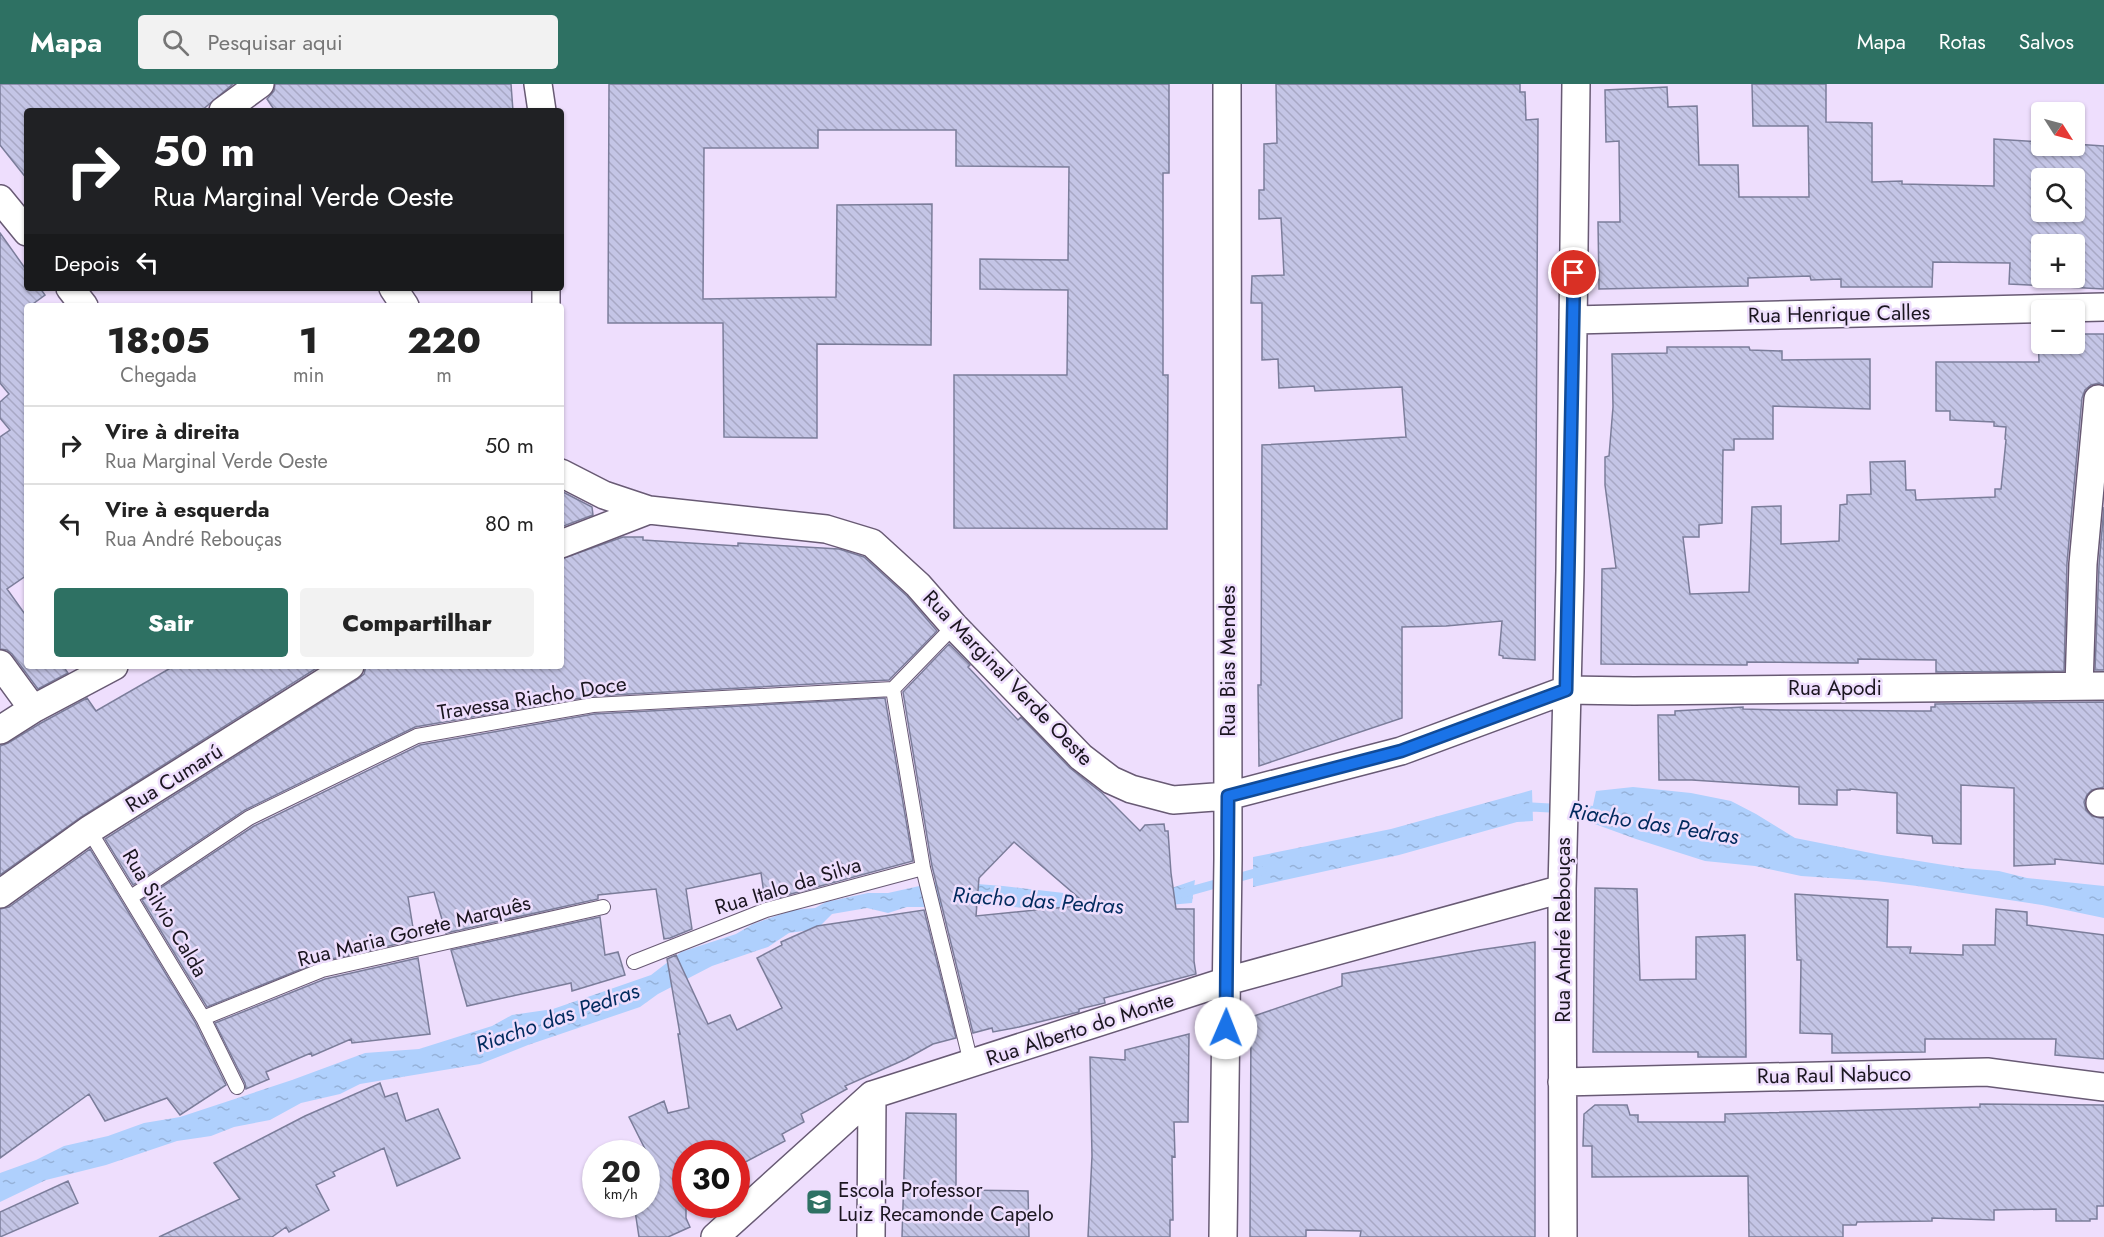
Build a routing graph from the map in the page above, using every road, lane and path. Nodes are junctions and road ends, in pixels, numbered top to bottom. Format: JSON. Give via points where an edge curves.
{"nodes":[{"id":1,"x":538,"y":84,"type":"edge"},
{"id":2,"x":1227,"y":84,"type":"edge"},
{"id":3,"x":1575,"y":84,"type":"edge"},
{"id":4,"x":255,"y":97,"type":"edge"},
{"id":5,"x":230,"y":108,"type":"edge"},
{"id":6,"x":542,"y":108,"type":"edge"},
{"id":7,"x":0,"y":199,"type":"edge"},
{"id":8,"x":24,"y":228,"type":"edge"},
{"id":9,"x":72,"y":291,"type":"edge"},
{"id":10,"x":82,"y":303,"type":"edge"},
{"id":11,"x":2104,"y":307,"type":"edge"},
{"id":12,"x":1573,"y":320,"type":"junction"},
{"id":13,"x":2098,"y":399,"type":"dead end"},
{"id":14,"x":564,"y":475,"type":"edge"},
{"id":15,"x":649,"y":510,"type":"junction"},
{"id":16,"x":564,"y":543,"type":"edge"},
{"id":17,"x":954,"y":626,"type":"junction"},
{"id":18,"x":0,"y":664,"type":"edge"},
{"id":19,"x":108,"y":669,"type":"edge"},
{"id":20,"x":345,"y":669,"type":"edge"},
{"id":21,"x":2092,"y":686,"type":"edge"},
{"id":22,"x":892,"y":689,"type":"junction"},
{"id":23,"x":1566,"y":690,"type":"junction"},
{"id":24,"x":33,"y":709,"type":"junction"},
{"id":25,"x":0,"y":730,"type":"edge"},
{"id":26,"x":1228,"y":796,"type":"junction"},
{"id":27,"x":89,"y":830,"type":"junction"},
{"id":28,"x":924,"y":875,"type":"junction"},
{"id":29,"x":1562,"y":889,"type":"junction"},
{"id":30,"x":0,"y":894,"type":"edge"},
{"id":31,"x":131,"y":897,"type":"junction"},
{"id":32,"x":603,"y":907,"type":"dead end"},
{"id":33,"x":634,"y":962,"type":"dead end"},
{"id":34,"x":1227,"y":981,"type":"junction"},
{"id":35,"x":203,"y":1018,"type":"junction"},
{"id":36,"x":971,"y":1063,"type":"junction"},
{"id":37,"x":1562,"y":1082,"type":"junction"},
{"id":38,"x":237,"y":1087,"type":"dead end"},
{"id":39,"x":2104,"y":1087,"type":"edge"},
{"id":40,"x":872,"y":1095,"type":"junction"},
{"id":41,"x":715,"y":1237,"type":"edge"},
{"id":42,"x":871,"y":1237,"type":"edge"},
{"id":43,"x":1223,"y":1237,"type":"edge"},
{"id":44,"x":1563,"y":1237,"type":"edge"}],
"edges":[{"from":1,"to":6,"type":"street"},
{"from":2,"to":26,"type":"street","name":"Rua Bias Mendes"},
{"from":3,"to":12,"type":"street","name":"Rua André Rebouças"},
{"from":4,"to":5,"type":"street"},
{"from":7,"to":8,"type":"street"},
{"from":9,"to":10,"type":"street"},
{"from":11,"to":12,"type":"street","name":"Rua Henrique Calles"},
{"from":12,"to":23,"type":"street","name":"Rua André Rebouças"},
{"from":13,"to":21,"type":"street","via":[[2083,564]]},
{"from":14,"to":15,"type":"street","name":"Rua Marginal Verde Oeste","via":[[604,495]]},
{"from":15,"to":16,"type":"street"},
{"from":15,"to":17,"type":"street","name":"Rua Marginal Verde Oeste","via":[[826,528],[872,543],[918,585]]},
{"from":17,"to":22,"type":"lane"},
{"from":17,"to":26,"type":"street","name":"Rua Marginal Verde Oeste","via":[[1081,757],[1111,780],[1173,800]]},
{"from":18,"to":24,"type":"street"},
{"from":19,"to":24,"type":"street"},
{"from":20,"to":27,"type":"street","name":"Rua Cumarú"},
{"from":21,"to":23,"type":"street","name":"Rua Apodi"},
{"from":22,"to":28,"type":"lane"},
{"from":22,"to":31,"type":"lane","name":"Travessa Riacho Doce","via":[[593,705],[417,736],[249,818]]},
{"from":23,"to":26,"type":"street","name":"Rua Marginal Verde Oeste","via":[[1401,751]]},
{"from":23,"to":29,"type":"street","name":"Rua André Rebouças"},
{"from":24,"to":25,"type":"street"},
{"from":26,"to":34,"type":"street","name":"Rua Bias Mendes"},
{"from":27,"to":30,"type":"street","name":"Rua Cumarú"},
{"from":27,"to":31,"type":"lane","name":"Rua Silvio Calda"},
{"from":28,"to":33,"type":"lane","name":"Rua Italo da Silva","via":[[766,910]]},
{"from":28,"to":36,"type":"lane"},
{"from":29,"to":34,"type":"street","name":"Rua Alberto do Monte"},
{"from":29,"to":37,"type":"street","name":"Rua André Rebouças"},
{"from":31,"to":35,"type":"lane","name":"Rua Silvio Calda"},
{"from":32,"to":35,"type":"lane","name":"Rua Maria Gorete Marquês","via":[[322,970]]},
{"from":34,"to":36,"type":"street","name":"Rua Alberto do Monte"},
{"from":34,"to":43,"type":"street","name":"Rua Bias Mendes"},
{"from":35,"to":38,"type":"lane"},
{"from":36,"to":40,"type":"street","name":"Rua Alberto do Monte"},
{"from":37,"to":39,"type":"street","name":"Rua Raul Nabuco","via":[[1987,1072]]},
{"from":37,"to":44,"type":"street","name":"Rua André Rebouças"},
{"from":40,"to":41,"type":"street","name":"Rua Alberto do Monte"},
{"from":40,"to":42,"type":"street"}]}
